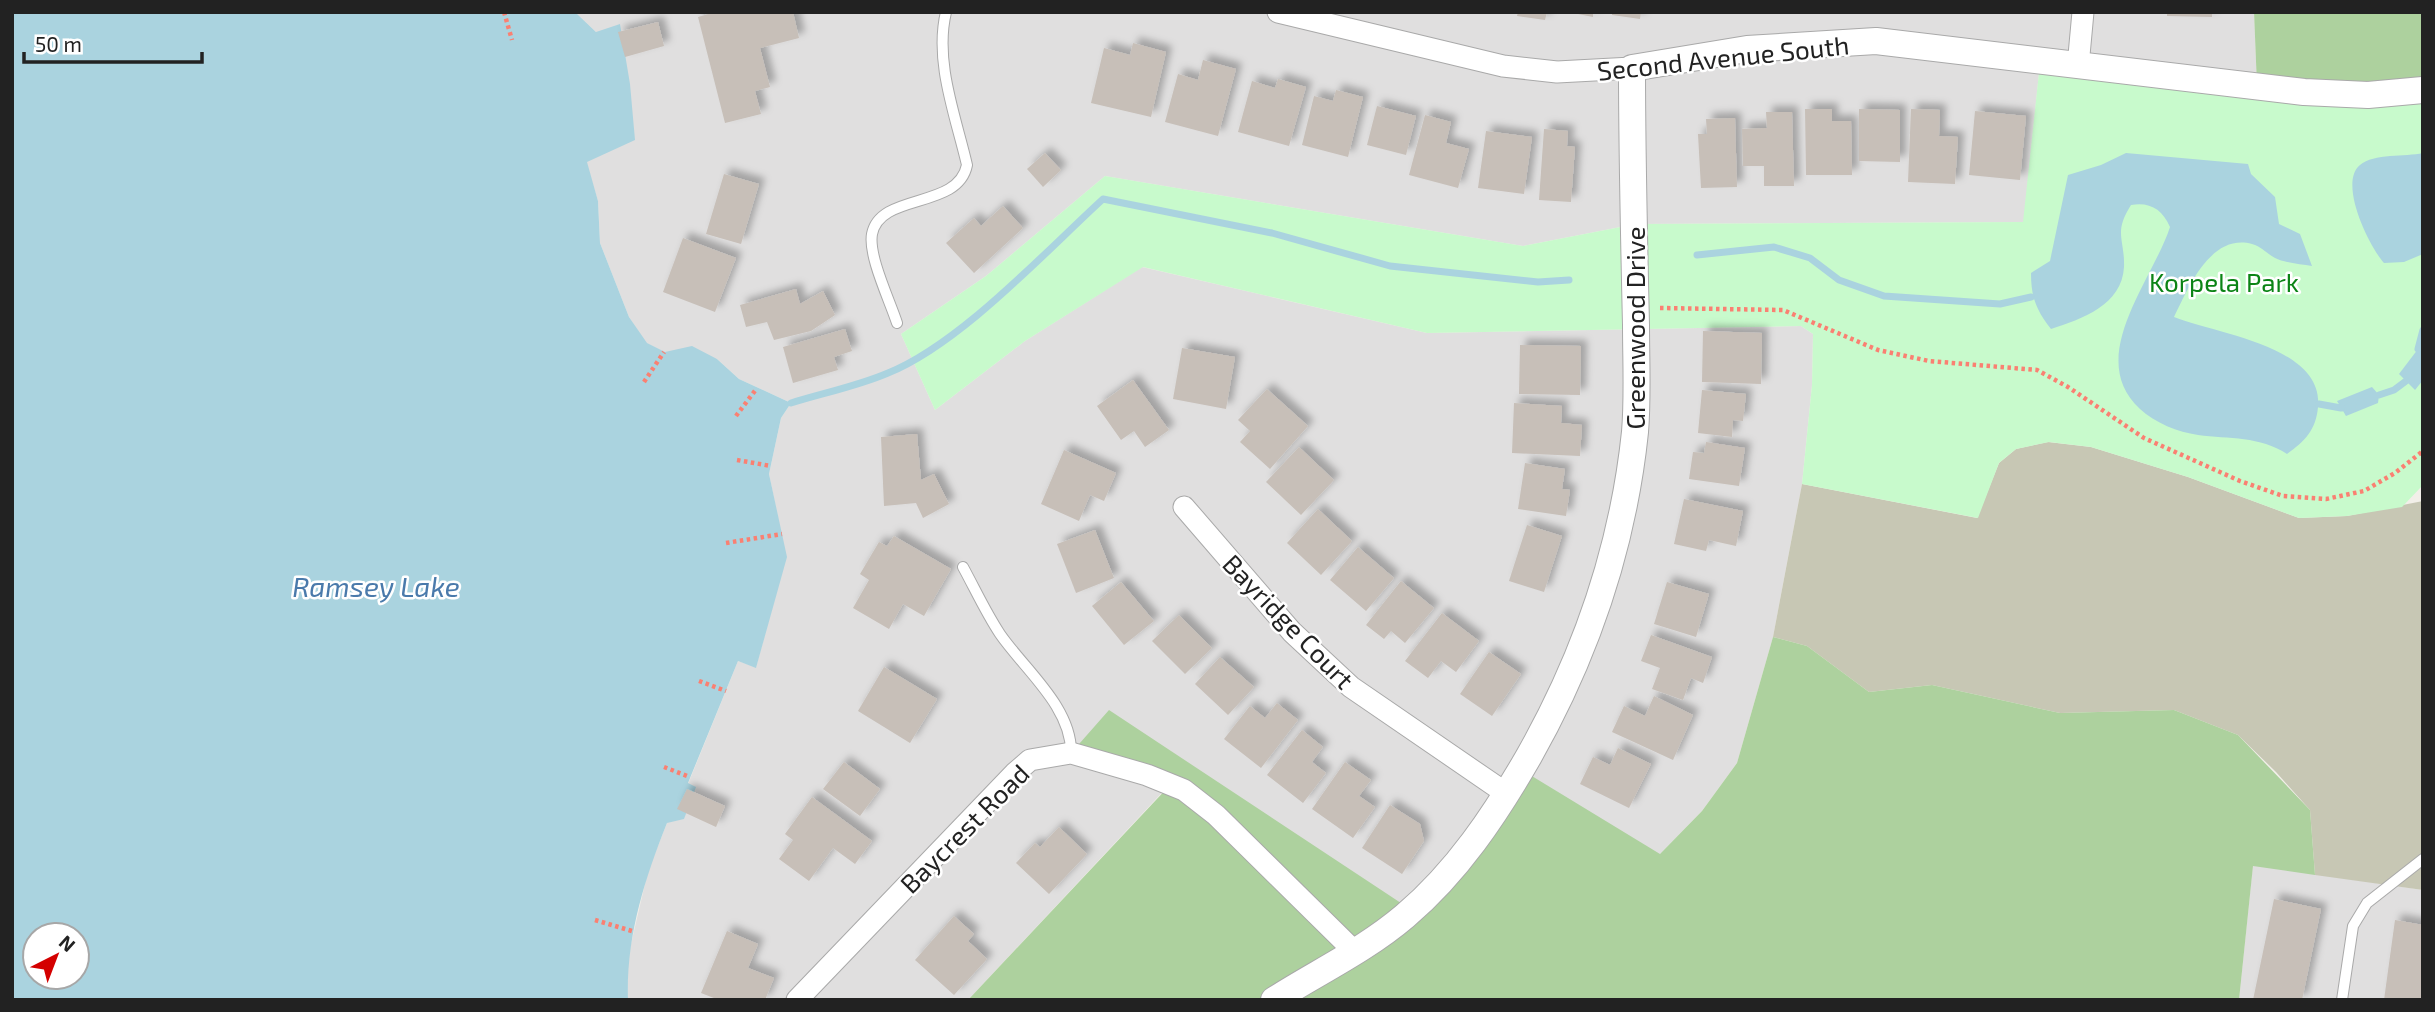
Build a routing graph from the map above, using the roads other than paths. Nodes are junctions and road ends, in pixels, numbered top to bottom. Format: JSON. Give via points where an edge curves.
{"nodes":[{"id":1,"x":946,"y":12,"type":"edge"},
{"id":2,"x":2083,"y":12,"type":"edge"},
{"id":3,"x":1288,"y":14,"type":"edge"},
{"id":4,"x":2078,"y":66,"type":"junction"},
{"id":5,"x":1632,"y":68,"type":"junction"},
{"id":6,"x":2423,"y":90,"type":"edge"},
{"id":7,"x":897,"y":323,"type":"dead end"},
{"id":8,"x":1184,"y":507,"type":"dead end"},
{"id":9,"x":963,"y":567,"type":"dead end"},
{"id":10,"x":1071,"y":753,"type":"junction"},
{"id":11,"x":1507,"y":794,"type":"junction"},
{"id":12,"x":2423,"y":859,"type":"edge"},
{"id":13,"x":1355,"y":952,"type":"junction"},
{"id":14,"x":797,"y":1000,"type":"edge"},
{"id":15,"x":1274,"y":1000,"type":"edge"},
{"id":16,"x":2342,"y":1000,"type":"edge"}],
"edges":[{"from":1,"to":7,"type":"lane","via":[[942,30],[946,74],[967,165],[965,176],[956,185],[895,209],[872,235]]},
{"from":2,"to":4,"type":"street"},
{"from":3,"to":5,"type":"street","name":"Second Avenue South","via":[[1503,66],[1557,72]]},
{"from":4,"to":5,"type":"street","name":"Second Avenue South","via":[[1876,41],[1747,49]]},
{"from":4,"to":6,"type":"street","name":"Second Avenue South","via":[[2304,92],[2368,95]]},
{"from":5,"to":11,"type":"street","name":"Greenwood Drive","via":[[1638,369],[1635,432],[1610,560],[1569,680]]},
{"from":8,"to":11,"type":"street","name":"Bayridge Court","via":[[1292,632],[1342,679]]},
{"from":9,"to":10,"type":"lane","via":[[1000,634],[1061,715],[1071,737]]},
{"from":10,"to":13,"type":"street","name":"Baycrest Road","via":[[1184,790],[1216,815]]},
{"from":10,"to":14,"type":"street","name":"Baycrest Road","via":[[1030,760],[1015,773]]},
{"from":11,"to":13,"type":"street","name":"Greenwood Drive","via":[[1470,848],[1424,899]]},
{"from":12,"to":16,"type":"lane","via":[[2367,903],[2353,926]]},
{"from":13,"to":15,"type":"street","name":"Greenwood Drive"}]}
